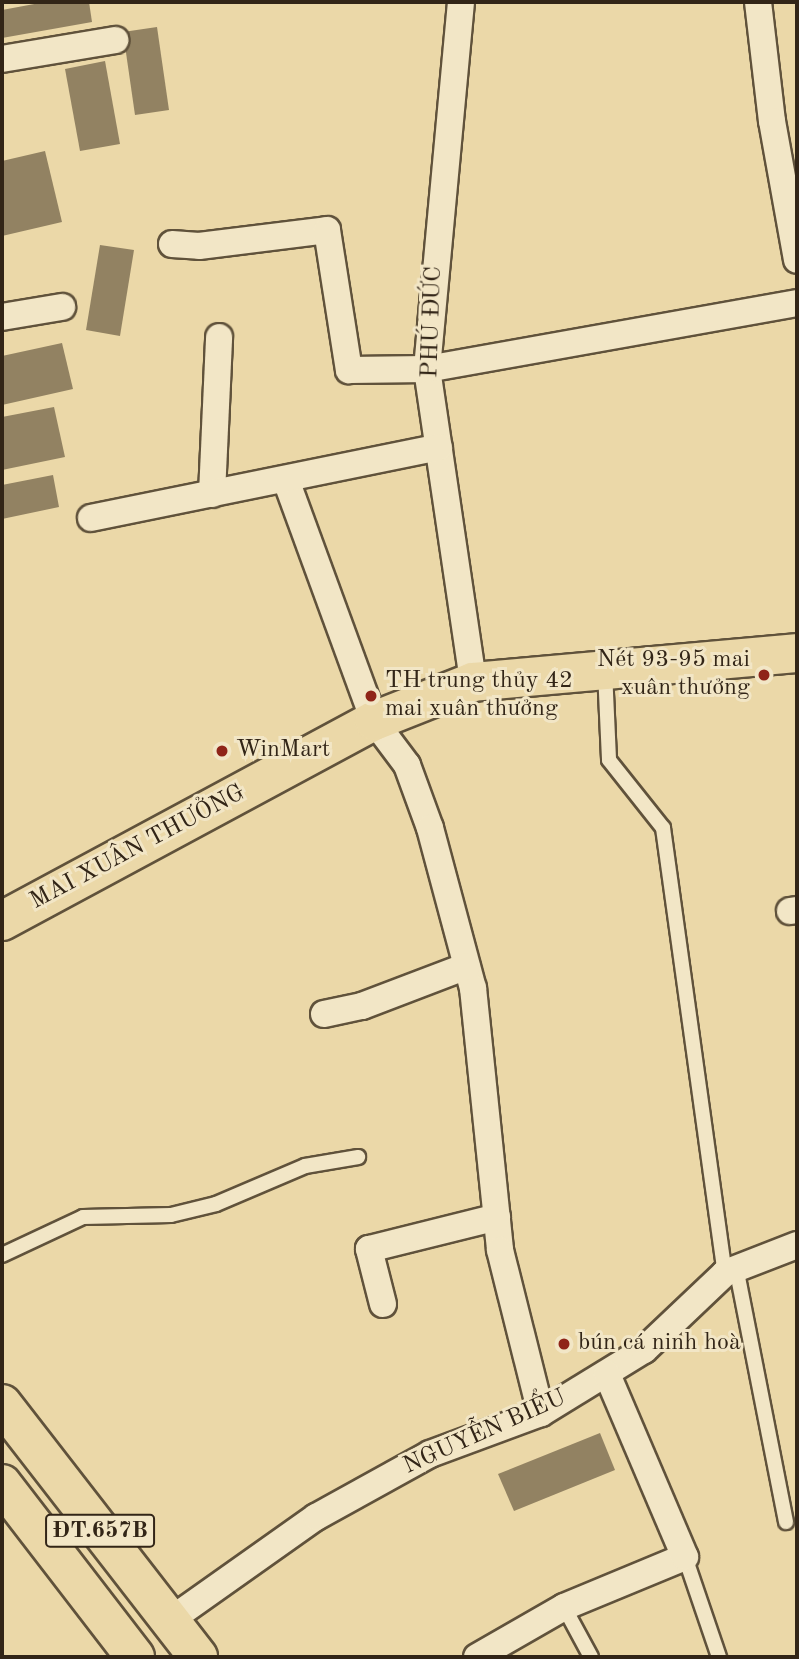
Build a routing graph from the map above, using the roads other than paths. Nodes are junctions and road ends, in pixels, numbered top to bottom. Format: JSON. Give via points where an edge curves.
{"nodes":[{"id":1,"x":461,"y":2,"type":"edge"},
{"id":2,"x":758,"y":2,"type":"edge"},
{"id":3,"x":115,"y":40,"type":"dead end"},
{"id":4,"x":2,"y":59,"type":"edge"},
{"id":5,"x":172,"y":244,"type":"dead end"},
{"id":6,"x":797,"y":260,"type":"edge"},
{"id":7,"x":797,"y":303,"type":"edge"},
{"id":8,"x":61,"y":307,"type":"dead end"},
{"id":9,"x":2,"y":317,"type":"edge"},
{"id":10,"x":219,"y":337,"type":"dead end"},
{"id":11,"x":427,"y":369,"type":"junction"},
{"id":12,"x":439,"y":447,"type":"junction"},
{"id":13,"x":286,"y":480,"type":"junction"},
{"id":14,"x":212,"y":494,"type":"junction"},
{"id":15,"x":91,"y":518,"type":"dead end"},
{"id":16,"x":797,"y":653,"type":"edge"},
{"id":17,"x":605,"y":668,"type":"junction"},
{"id":18,"x":472,"y":682,"type":"junction"},
{"id":19,"x":374,"y":721,"type":"junction"},
{"id":20,"x":2,"y":921,"type":"edge"},
{"id":21,"x":467,"y":966,"type":"junction"},
{"id":22,"x":324,"y":1014,"type":"dead end"},
{"id":23,"x":358,"y":1157,"type":"dead end"},
{"id":24,"x":497,"y":1217,"type":"junction"},
{"id":25,"x":797,"y":1245,"type":"edge"},
{"id":26,"x":2,"y":1255,"type":"edge"},
{"id":27,"x":730,"y":1270,"type":"junction"},
{"id":28,"x":383,"y":1304,"type":"dead end"},
{"id":29,"x":607,"y":1374,"type":"junction"},
{"id":30,"x":2,"y":1404,"type":"edge"},
{"id":31,"x":541,"y":1413,"type":"junction"},
{"id":32,"x":2,"y":1484,"type":"edge"},
{"id":33,"x":786,"y":1522,"type":"dead end"},
{"id":34,"x":685,"y":1557,"type":"junction"},
{"id":35,"x":564,"y":1607,"type":"junction"},
{"id":36,"x":169,"y":1621,"type":"junction"},
{"id":37,"x":135,"y":1657,"type":"edge"},
{"id":38,"x":198,"y":1657,"type":"edge"},
{"id":39,"x":477,"y":1657,"type":"edge"},
{"id":40,"x":591,"y":1657,"type":"edge"},
{"id":41,"x":719,"y":1657,"type":"edge"}],
"edges":[{"from":1,"to":11,"type":"street","name":"PHÚ ĐỨC"},
{"from":2,"to":6,"type":"street","via":[[772,121]]},
{"from":3,"to":4,"type":"street"},
{"from":5,"to":11,"type":"street","via":[[199,246],[327,230],[349,370]]},
{"from":7,"to":11,"type":"street"},
{"from":8,"to":9,"type":"street"},
{"from":10,"to":14,"type":"street"},
{"from":11,"to":12,"type":"street","name":"PHÚ ĐỨC"},
{"from":12,"to":13,"type":"street"},
{"from":12,"to":18,"type":"street","name":"PHÚ ĐỨC"},
{"from":13,"to":14,"type":"street"},
{"from":13,"to":19,"type":"street"},
{"from":14,"to":15,"type":"street"},
{"from":16,"to":17,"type":"main road","name":"MAI XUÂN THƯỞNG"},
{"from":17,"to":18,"type":"main road","name":"MAI XUÂN THƯỞNG"},
{"from":17,"to":27,"type":"lane","via":[[609,760],[663,828]]},
{"from":18,"to":19,"type":"main road","name":"MAI XUÂN THƯỞNG"},
{"from":19,"to":20,"type":"main road","name":"MAI XUÂN THƯỞNG"},
{"from":19,"to":21,"type":"street","via":[[407,765]]},
{"from":21,"to":22,"type":"street","via":[[362,1006]]},
{"from":21,"to":24,"type":"street"},
{"from":23,"to":26,"type":"lane","via":[[305,1166],[216,1203],[171,1215],[83,1217]]},
{"from":24,"to":28,"type":"street","via":[[369,1249]]},
{"from":24,"to":31,"type":"street"},
{"from":25,"to":27,"type":"street","name":"NGUYỄN BIỂU"},
{"from":27,"to":29,"type":"street","name":"NGUYỄN BIỂU","via":[[644,1350]]},
{"from":27,"to":33,"type":"lane"},
{"from":29,"to":31,"type":"street","name":"NGUYỄN BIỂU"},
{"from":29,"to":34,"type":"street"},
{"from":30,"to":36,"type":"main road","number":"ĐT.657B"},
{"from":31,"to":36,"type":"street","name":"NGUYỄN BIỂU","via":[[430,1454],[336,1505]]},
{"from":32,"to":37,"type":"main road","number":"ĐT.657B"},
{"from":34,"to":35,"type":"street"},
{"from":34,"to":41,"type":"lane"},
{"from":35,"to":39,"type":"street"},
{"from":35,"to":40,"type":"lane"},
{"from":36,"to":38,"type":"main road","number":"ĐT.657B"}]}
